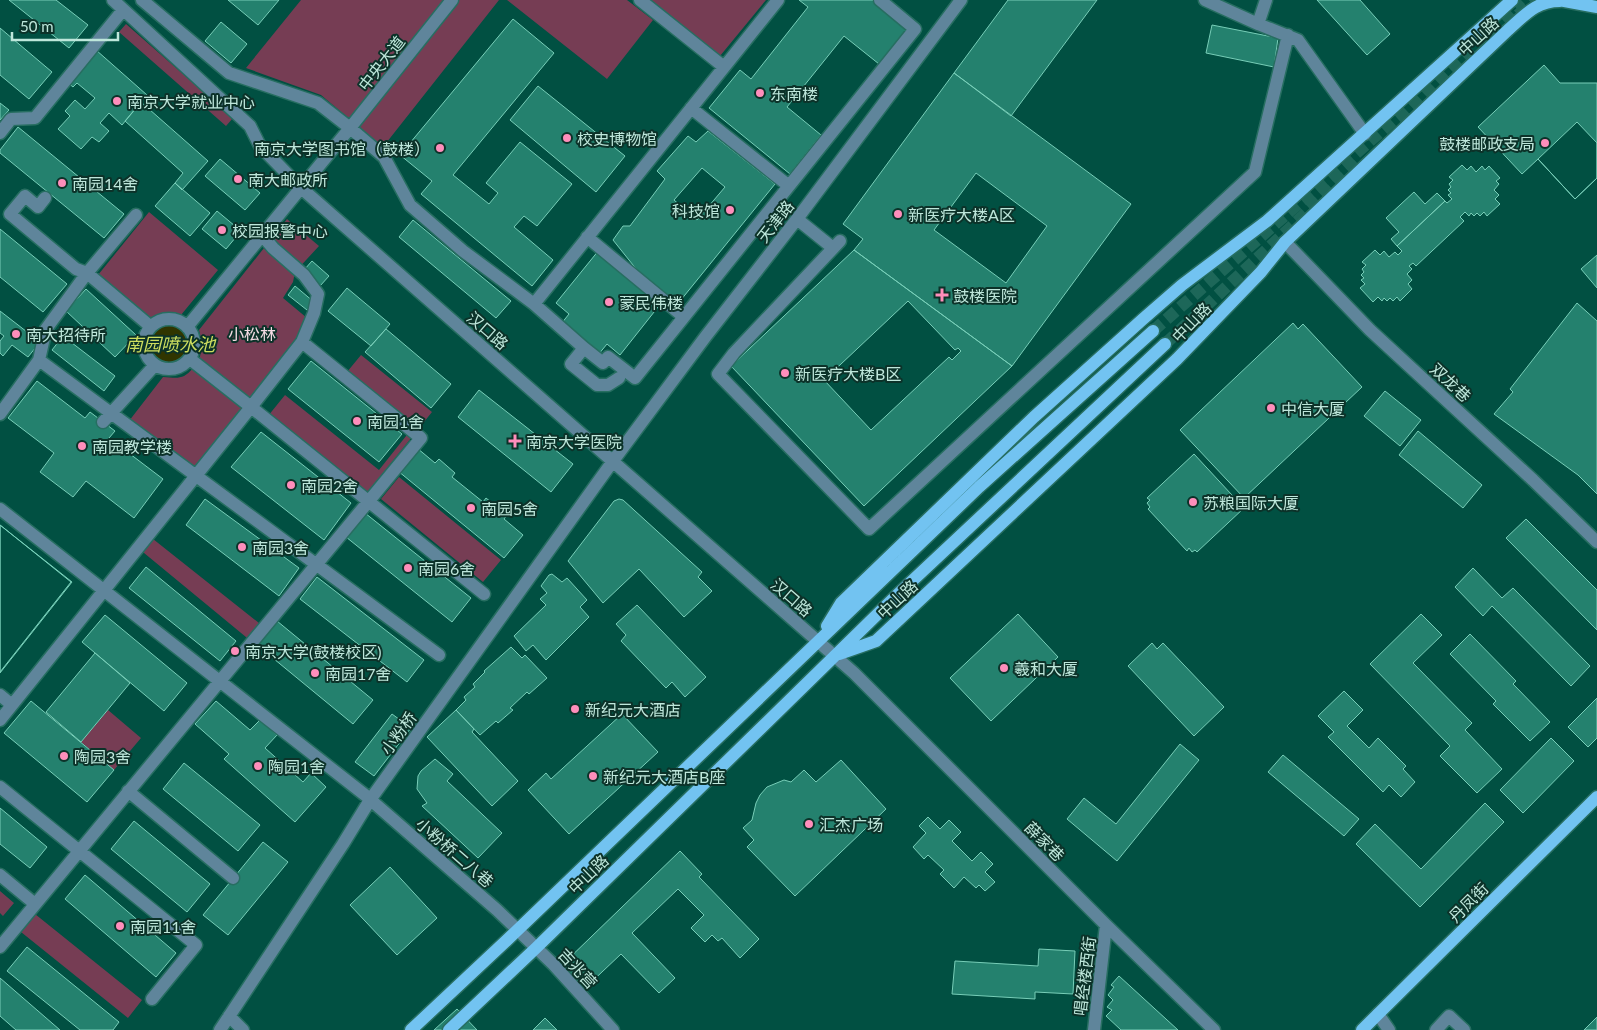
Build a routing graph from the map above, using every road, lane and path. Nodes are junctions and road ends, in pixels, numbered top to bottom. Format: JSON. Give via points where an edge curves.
{"nodes":[{"id":1,"x":113,"y":0,"type":"edge"},
{"id":2,"x":142,"y":0,"type":"edge"},
{"id":3,"x":452,"y":0,"type":"edge"},
{"id":4,"x":640,"y":0,"type":"edge"},
{"id":5,"x":778,"y":0,"type":"edge"},
{"id":6,"x":880,"y":0,"type":"edge"},
{"id":7,"x":961,"y":0,"type":"edge"},
{"id":8,"x":1205,"y":0,"type":"edge"},
{"id":9,"x":1266,"y":0,"type":"edge"},
{"id":10,"x":1512,"y":0,"type":"tunnel mouth"},
{"id":11,"x":1559,"y":0,"type":"edge"},
{"id":12,"x":1539,"y":4,"type":"joint"},
{"id":13,"x":1597,"y":7,"type":"edge"},
{"id":14,"x":123,"y":10,"type":"junction"},
{"id":15,"x":1258,"y":24,"type":"junction"},
{"id":16,"x":1288,"y":36,"type":"junction"},
{"id":17,"x":724,"y":67,"type":"junction"},
{"id":18,"x":691,"y":108,"type":"junction"},
{"id":19,"x":350,"y":128,"type":"junction"},
{"id":20,"x":0,"y":133,"type":"edge"},
{"id":21,"x":1365,"y":134,"type":"junction"},
{"id":22,"x":789,"y":186,"type":"junction"},
{"id":23,"x":300,"y":187,"type":"junction"},
{"id":24,"x":45,"y":198,"type":"dead end"},
{"id":25,"x":136,"y":215,"type":"dead end"},
{"id":26,"x":797,"y":219,"type":"junction"},
{"id":27,"x":262,"y":234,"type":"junction"},
{"id":28,"x":587,"y":238,"type":"junction"},
{"id":29,"x":1285,"y":242,"type":"junction"},
{"id":30,"x":87,"y":273,"type":"junction"},
{"id":31,"x":534,"y":304,"type":"junction"},
{"id":32,"x":684,"y":317,"type":"junction"},
{"id":33,"x":150,"y":326,"type":"junction"},
{"id":34,"x":187,"y":327,"type":"junction"},
{"id":35,"x":1153,"y":331,"type":"tunnel mouth"},
{"id":36,"x":302,"y":342,"type":"junction"},
{"id":37,"x":1165,"y":344,"type":"tunnel mouth"},
{"id":38,"x":584,"y":348,"type":"junction"},
{"id":39,"x":190,"y":359,"type":"junction"},
{"id":40,"x":39,"y":360,"type":"junction"},
{"id":41,"x":155,"y":365,"type":"junction"},
{"id":42,"x":619,"y":378,"type":"dead end"},
{"id":43,"x":251,"y":407,"type":"junction"},
{"id":44,"x":0,"y":414,"type":"edge"},
{"id":45,"x":106,"y":418,"type":"junction"},
{"id":46,"x":613,"y":461,"type":"junction"},
{"id":47,"x":195,"y":476,"type":"junction"},
{"id":48,"x":368,"y":502,"type":"junction"},
{"id":49,"x":0,"y":510,"type":"edge"},
{"id":50,"x":1597,"y":542,"type":"edge"},
{"id":51,"x":316,"y":565,"type":"junction"},
{"id":52,"x":104,"y":590,"type":"junction"},
{"id":53,"x":484,"y":594,"type":"dead end"},
{"id":54,"x":818,"y":641,"type":"junction"},
{"id":55,"x":439,"y":655,"type":"dead end"},
{"id":56,"x":835,"y":656,"type":"junction"},
{"id":57,"x":854,"y":672,"type":"joint"},
{"id":58,"x":219,"y":682,"type":"junction"},
{"id":59,"x":0,"y":695,"type":"edge"},
{"id":60,"x":12,"y":705,"type":"junction"},
{"id":61,"x":0,"y":720,"type":"edge"},
{"id":62,"x":0,"y":787,"type":"edge"},
{"id":63,"x":128,"y":791,"type":"junction"},
{"id":64,"x":1597,"y":797,"type":"edge"},
{"id":65,"x":370,"y":800,"type":"junction"},
{"id":66,"x":79,"y":851,"type":"junction"},
{"id":67,"x":0,"y":875,"type":"edge"},
{"id":68,"x":234,"y":878,"type":"dead end"},
{"id":69,"x":35,"y":904,"type":"junction"},
{"id":70,"x":1106,"y":925,"type":"junction"},
{"id":71,"x":518,"y":930,"type":"junction"},
{"id":72,"x":0,"y":947,"type":"edge"},
{"id":73,"x":536,"y":948,"type":"junction"},
{"id":74,"x":152,"y":999,"type":"dead end"},
{"id":75,"x":1378,"y":1014,"type":"junction"},
{"id":76,"x":229,"y":1016,"type":"junction"},
{"id":77,"x":220,"y":1030,"type":"edge"},
{"id":78,"x":243,"y":1030,"type":"edge"},
{"id":79,"x":411,"y":1030,"type":"edge"},
{"id":80,"x":448,"y":1030,"type":"edge"},
{"id":81,"x":613,"y":1030,"type":"edge"},
{"id":82,"x":1094,"y":1030,"type":"edge"},
{"id":83,"x":1214,"y":1030,"type":"edge"},
{"id":84,"x":1362,"y":1030,"type":"edge"},
{"id":85,"x":1389,"y":1030,"type":"edge"},
{"id":86,"x":1436,"y":1030,"type":"edge"},
{"id":87,"x":1464,"y":1030,"type":"edge"}],
"edges":[{"from":1,"to":14,"type":"street","name":"汉口路"},
{"from":2,"to":19,"type":"street","via":[[229,73],[318,103]]},
{"from":3,"to":19,"type":"street","name":"中央大道"},
{"from":4,"to":17,"type":"street"},
{"from":5,"to":17,"type":"street"},
{"from":6,"to":22,"type":"street","via":[[915,29]]},
{"from":7,"to":26,"type":"street","name":"天津路"},
{"from":8,"to":15,"type":"street"},
{"from":9,"to":15,"type":"street"},
{"from":10,"to":21,"type":"main road"},
{"from":11,"to":12,"type":"main road"},
{"from":11,"to":13,"type":"street"},
{"from":12,"to":29,"type":"street"},
{"from":14,"to":20,"type":"street","via":[[34,118],[11,119]]},
{"from":14,"to":23,"type":"street","name":"汉口路","via":[[250,126],[260,146]]},
{"from":15,"to":16,"type":"street"},
{"from":16,"to":21,"type":"street","via":[[1298,40]]},
{"from":16,"to":26,"type":"street","via":[[1255,172],[869,529],[718,374],[837,244]]},
{"from":17,"to":18,"type":"street"},
{"from":18,"to":22,"type":"street"},
{"from":18,"to":28,"type":"street"},
{"from":19,"to":23,"type":"street","name":"中央大道"},
{"from":19,"to":31,"type":"street","via":[[384,157],[410,205],[463,251]]},
{"from":21,"to":54,"type":"main road","via":[[1267,221],[1182,285],[1034,417],[841,603]]},
{"from":22,"to":32,"type":"street"},
{"from":23,"to":27,"type":"street","name":"中央大道"},
{"from":23,"to":46,"type":"street","name":"汉口路"},
{"from":24,"to":30,"type":"street","via":[[38,207],[25,196],[10,214],[76,269]]},
{"from":25,"to":30,"type":"street"},
{"from":26,"to":46,"type":"street","name":"天津路"},
{"from":27,"to":34,"type":"street","name":"中央大道"},
{"from":27,"to":36,"type":"street","via":[[304,275],[318,294]]},
{"from":28,"to":31,"type":"street"},
{"from":28,"to":32,"type":"street"},
{"from":29,"to":50,"type":"street","name":"双龙巷","via":[[1370,330]]},
{"from":29,"to":56,"type":"street","via":[[1261,272],[1177,359],[876,641]]},
{"from":30,"to":33,"type":"street"},
{"from":30,"to":40,"type":"street","via":[[46,329]]},
{"from":31,"to":38,"type":"street"},
{"from":32,"to":38,"type":"street","via":[[635,378],[608,357],[603,363]]},
{"from":33,"to":34,"type":"street","via":[[171,319]]},
{"from":33,"to":41,"type":"street","via":[[144,348]]},
{"from":34,"to":39,"type":"street","via":[[194,341]]},
{"from":35,"to":54,"type":"main road","via":[[979,487]]},
{"from":36,"to":43,"type":"street"},
{"from":36,"to":48,"type":"street","via":[[421,438]]},
{"from":37,"to":56,"type":"main road","name":"中山路"},
{"from":38,"to":42,"type":"street","via":[[571,364],[576,369],[597,385],[608,385]]},
{"from":39,"to":41,"type":"street","via":[[173,370]]},
{"from":39,"to":43,"type":"street"},
{"from":40,"to":44,"type":"street"},
{"from":40,"to":45,"type":"street"},
{"from":41,"to":45,"type":"street"},
{"from":43,"to":47,"type":"street"},
{"from":43,"to":48,"type":"street"},
{"from":45,"to":47,"type":"street"},
{"from":46,"to":54,"type":"street","name":"汉口路"},
{"from":46,"to":65,"type":"street","name":"小粉桥"},
{"from":47,"to":51,"type":"street"},
{"from":47,"to":52,"type":"street"},
{"from":48,"to":51,"type":"street"},
{"from":48,"to":53,"type":"street"},
{"from":49,"to":52,"type":"street","name":"小粉桥二八巷"},
{"from":51,"to":55,"type":"street"},
{"from":51,"to":58,"type":"street"},
{"from":52,"to":58,"type":"street","name":"小粉桥二八巷"},
{"from":52,"to":60,"type":"street"},
{"from":54,"to":56,"type":"street","name":"汉口路"},
{"from":54,"to":71,"type":"main road"},
{"from":56,"to":57,"type":"street","name":"汉口路"},
{"from":56,"to":73,"type":"street"},
{"from":57,"to":70,"type":"street","name":"薛家巷"},
{"from":58,"to":63,"type":"street"},
{"from":58,"to":65,"type":"street","name":"小粉桥二八巷"},
{"from":59,"to":60,"type":"street"},
{"from":60,"to":61,"type":"street"},
{"from":62,"to":66,"type":"street"},
{"from":63,"to":66,"type":"street"},
{"from":63,"to":68,"type":"street"},
{"from":64,"to":75,"type":"main road","name":"丹凤街"},
{"from":65,"to":71,"type":"street","name":"小粉桥二八巷"},
{"from":65,"to":76,"type":"street","name":"小粉桥"},
{"from":66,"to":69,"type":"street"},
{"from":66,"to":74,"type":"street","via":[[196,945]]},
{"from":67,"to":69,"type":"street"},
{"from":69,"to":72,"type":"street"},
{"from":70,"to":82,"type":"street","name":"唱经楼西街"},
{"from":70,"to":83,"type":"street","name":"薛家巷"},
{"from":71,"to":73,"type":"street","name":"吉兆营"},
{"from":71,"to":79,"type":"main road"},
{"from":73,"to":80,"type":"main road"},
{"from":73,"to":81,"type":"street","name":"吉兆营"},
{"from":75,"to":84,"type":"main road","name":"丹凤街"},
{"from":75,"to":85,"type":"street"},
{"from":76,"to":77,"type":"street","name":"小粉桥"},
{"from":76,"to":78,"type":"street"},
{"from":86,"to":87,"type":"street","via":[[1449,1016]]}]}
